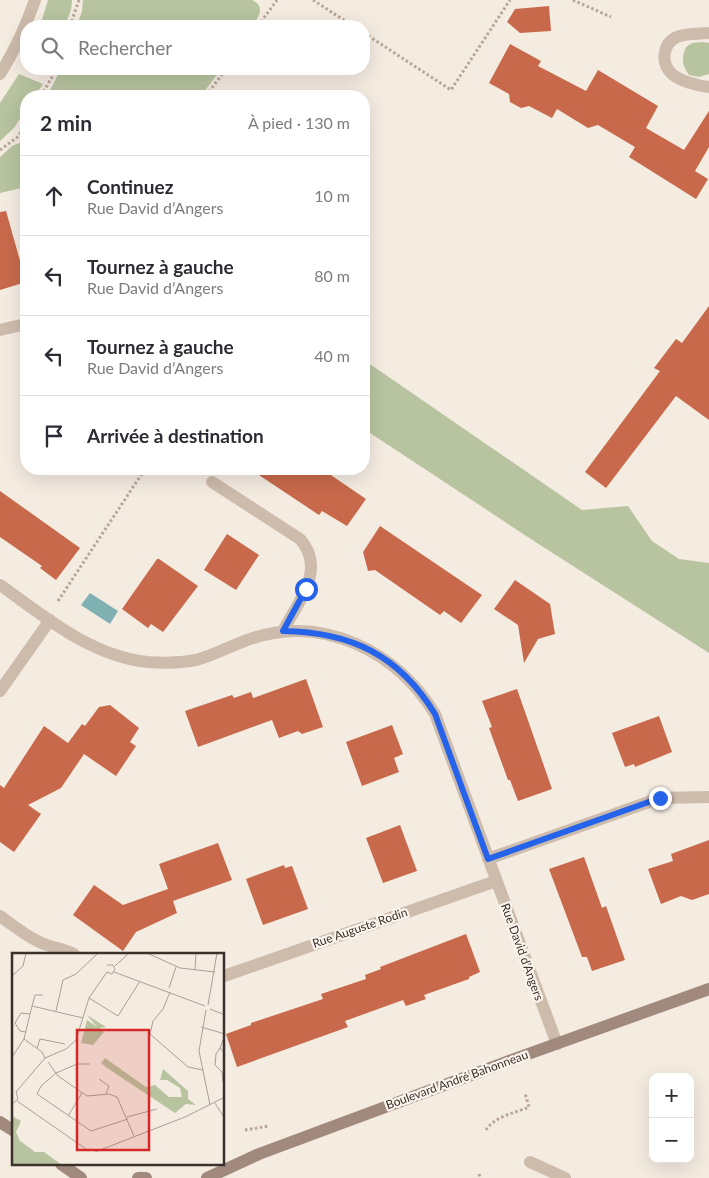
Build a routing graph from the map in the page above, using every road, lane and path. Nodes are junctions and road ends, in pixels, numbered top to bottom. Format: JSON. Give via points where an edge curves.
{"nodes":[{"id":1,"x":35,"y":0,"type":"edge"},
{"id":2,"x":79,"y":0,"type":"edge"},
{"id":3,"x":277,"y":0,"type":"edge"},
{"id":4,"x":312,"y":0,"type":"edge"},
{"id":5,"x":510,"y":0,"type":"edge"},
{"id":6,"x":573,"y":0,"type":"edge"},
{"id":7,"x":611,"y":17,"type":"dead end"},
{"id":8,"x":28,"y":20,"type":"edge"},
{"id":9,"x":72,"y":20,"type":"edge"},
{"id":10,"x":262,"y":20,"type":"edge"},
{"id":11,"x":344,"y":20,"type":"edge"},
{"id":12,"x":709,"y":34,"type":"edge"},
{"id":13,"x":20,"y":37,"type":"edge"},
{"id":14,"x":370,"y":37,"type":"edge"},
{"id":15,"x":0,"y":74,"type":"edge"},
{"id":16,"x":53,"y":75,"type":"edge"},
{"id":17,"x":222,"y":75,"type":"edge"},
{"id":18,"x":709,"y":87,"type":"edge"},
{"id":19,"x":44,"y":90,"type":"edge"},
{"id":20,"x":210,"y":90,"type":"edge"},
{"id":21,"x":19,"y":136,"type":"edge"},
{"id":22,"x":0,"y":150,"type":"edge"},
{"id":23,"x":20,"y":325,"type":"edge"},
{"id":24,"x":0,"y":330,"type":"edge"},
{"id":25,"x":141,"y":475,"type":"edge"},
{"id":26,"x":212,"y":482,"type":"dead end"},
{"id":27,"x":0,"y":585,"type":"edge"},
{"id":28,"x":50,"y":620,"type":"junction"},
{"id":29,"x":283,"y":631,"type":"junction"},
{"id":30,"x":0,"y":691,"type":"edge"},
{"id":31,"x":709,"y":797,"type":"edge"},
{"id":32,"x":488,"y":859,"type":"junction"},
{"id":33,"x":496,"y":881,"type":"junction"},
{"id":34,"x":0,"y":916,"type":"edge"},
{"id":35,"x":72,"y":953,"type":"edge"},
{"id":36,"x":225,"y":976,"type":"edge"},
{"id":37,"x":709,"y":989,"type":"edge"},
{"id":38,"x":557,"y":1044,"type":"junction"},
{"id":39,"x":525,"y":1093,"type":"dead end"},
{"id":40,"x":0,"y":1122,"type":"edge"},
{"id":41,"x":12,"y":1130,"type":"edge"},
{"id":42,"x":486,"y":1130,"type":"dead end"},
{"id":43,"x":530,"y":1162,"type":"dead end"},
{"id":44,"x":64,"y":1166,"type":"edge"},
{"id":45,"x":81,"y":1178,"type":"edge"},
{"id":46,"x":138,"y":1178,"type":"edge"},
{"id":47,"x":146,"y":1178,"type":"edge"},
{"id":48,"x":207,"y":1178,"type":"edge"},
{"id":49,"x":566,"y":1178,"type":"edge"}],
"edges":[{"from":1,"to":8,"type":"street"},
{"from":2,"to":9,"type":"path"},
{"from":3,"to":10,"type":"path"},
{"from":4,"to":11,"type":"path"},
{"from":5,"to":14,"type":"path","via":[[451,90]]},
{"from":6,"to":7,"type":"path"},
{"from":12,"to":18,"type":"street","via":[[678,37],[664,53],[673,75]]},
{"from":13,"to":15,"type":"street"},
{"from":16,"to":19,"type":"path"},
{"from":17,"to":20,"type":"path"},
{"from":21,"to":22,"type":"path"},
{"from":23,"to":24,"type":"street"},
{"from":25,"to":28,"type":"path","via":[[60,598]]},
{"from":26,"to":29,"type":"street","via":[[306,546],[312,562],[310,580]]},
{"from":27,"to":28,"type":"street","name":"Rue David d’Angers"},
{"from":28,"to":29,"type":"street","name":"Rue David d’Angers","via":[[97,648],[146,662],[196,660],[254,638]]},
{"from":28,"to":30,"type":"street"},
{"from":29,"to":32,"type":"street","name":"Rue David d’Angers","via":[[330,635],[356,644],[393,665],[409,679],[435,714]]},
{"from":31,"to":32,"type":"street","via":[[660,798]]},
{"from":32,"to":33,"type":"street","name":"Rue David d’Angers"},
{"from":33,"to":36,"type":"street","name":"Rue Auguste Rodin"},
{"from":33,"to":38,"type":"street","name":"Rue David d’Angers"},
{"from":34,"to":35,"type":"street","via":[[34,940]]},
{"from":37,"to":38,"type":"street","name":"Boulevard André Bahonneau"},
{"from":38,"to":48,"type":"street","name":"Boulevard André Bahonneau","via":[[259,1154]]},
{"from":39,"to":42,"type":"path","via":[[529,1107],[496,1120]]},
{"from":40,"to":41,"type":"street"},
{"from":43,"to":49,"type":"street"},
{"from":44,"to":45,"type":"street"},
{"from":46,"to":47,"type":"street"}]}
